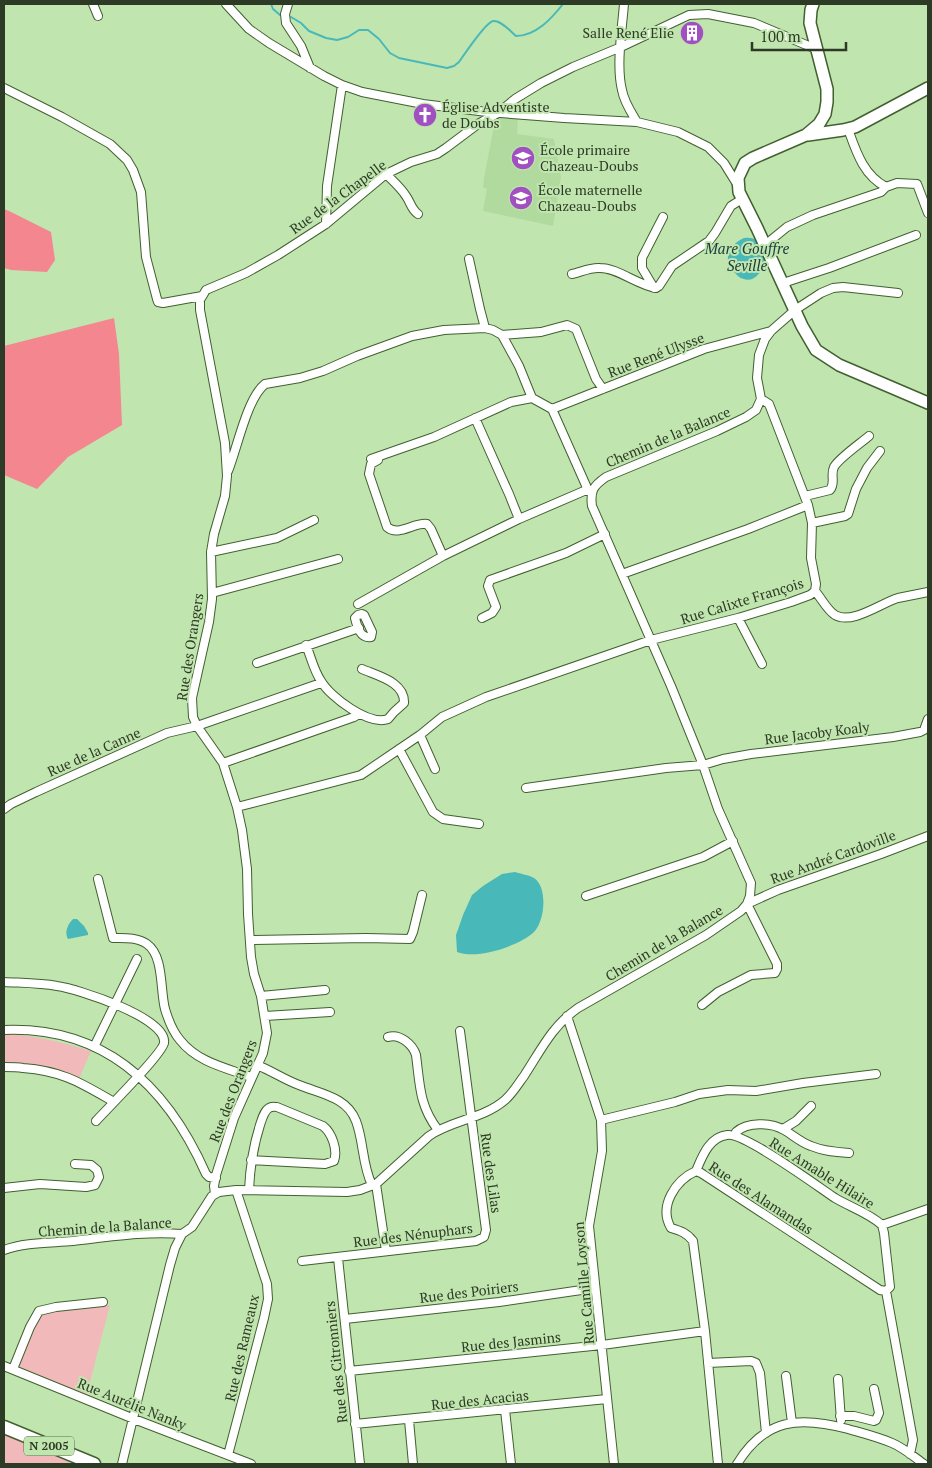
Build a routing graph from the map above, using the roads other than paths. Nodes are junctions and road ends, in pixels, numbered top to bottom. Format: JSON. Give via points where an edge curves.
{"nodes":[{"id":1,"x":93,"y":4,"type":"edge"},
{"id":2,"x":226,"y":4,"type":"edge"},
{"id":3,"x":288,"y":4,"type":"edge"},
{"id":4,"x":624,"y":4,"type":"edge"},
{"id":5,"x":813,"y":4,"type":"edge"},
{"id":6,"x":98,"y":16,"type":"dead end"},
{"id":7,"x":621,"y":47,"type":"junction"},
{"id":8,"x":816,"y":49,"type":"junction"},
{"id":9,"x":310,"y":68,"type":"junction"},
{"id":10,"x":342,"y":85,"type":"junction"},
{"id":11,"x":4,"y":88,"type":"edge"},
{"id":12,"x":928,"y":88,"type":"edge"},
{"id":13,"x":498,"y":113,"type":"junction"},
{"id":14,"x":636,"y":122,"type":"junction"},
{"id":15,"x":848,"y":129,"type":"junction"},
{"id":16,"x":806,"y":135,"type":"junction"},
{"id":17,"x":386,"y":174,"type":"junction"},
{"id":18,"x":737,"y":184,"type":"junction"},
{"id":19,"x":886,"y":186,"type":"junction"},
{"id":20,"x":742,"y":199,"type":"junction"},
{"id":21,"x":928,"y":213,"type":"edge"},
{"id":22,"x":418,"y":214,"type":"dead end"},
{"id":23,"x":663,"y":217,"type":"dead end"},
{"id":24,"x":326,"y":224,"type":"junction"},
{"id":25,"x":916,"y":235,"type":"dead end"},
{"id":26,"x":765,"y":245,"type":"junction"},
{"id":27,"x":469,"y":259,"type":"dead end"},
{"id":28,"x":572,"y":274,"type":"dead end"},
{"id":29,"x":783,"y":283,"type":"junction"},
{"id":30,"x":654,"y":288,"type":"junction"},
{"id":31,"x":898,"y":293,"type":"dead end"},
{"id":32,"x":202,"y":296,"type":"junction"},
{"id":33,"x":795,"y":310,"type":"junction"},
{"id":34,"x":486,"y":328,"type":"junction"},
{"id":35,"x":771,"y":331,"type":"junction"},
{"id":36,"x":502,"y":335,"type":"junction"},
{"id":37,"x":603,"y":389,"type":"junction"},
{"id":38,"x":532,"y":398,"type":"junction"},
{"id":39,"x":761,"y":399,"type":"junction"},
{"id":40,"x":928,"y":403,"type":"edge"},
{"id":41,"x":552,"y":409,"type":"junction"},
{"id":42,"x":475,"y":418,"type":"junction"},
{"id":43,"x":868,"y":436,"type":"dead end"},
{"id":44,"x":880,"y":451,"type":"dead end"},
{"id":45,"x":402,"y":452,"type":"dead end"},
{"id":46,"x":372,"y":459,"type":"dead end"},
{"id":47,"x":226,"y":476,"type":"junction"},
{"id":48,"x":590,"y":491,"type":"junction"},
{"id":49,"x":805,"y":496,"type":"junction"},
{"id":50,"x":808,"y":505,"type":"junction"},
{"id":51,"x":518,"y":519,"type":"junction"},
{"id":52,"x":314,"y":520,"type":"dead end"},
{"id":53,"x":812,"y":523,"type":"junction"},
{"id":54,"x":605,"y":534,"type":"junction"},
{"id":55,"x":211,"y":552,"type":"junction"},
{"id":56,"x":443,"y":556,"type":"junction"},
{"id":57,"x":338,"y":559,"type":"dead end"},
{"id":58,"x":622,"y":574,"type":"junction"},
{"id":59,"x":815,"y":591,"type":"junction"},
{"id":60,"x":928,"y":592,"type":"edge"},
{"id":61,"x":212,"y":593,"type":"junction"},
{"id":62,"x":358,"y":604,"type":"dead end"},
{"id":63,"x":482,"y":618,"type":"dead end"},
{"id":64,"x":738,"y":618,"type":"junction"},
{"id":65,"x":358,"y":628,"type":"dead end"},
{"id":66,"x":651,"y":640,"type":"junction"},
{"id":67,"x":306,"y":645,"type":"junction"},
{"id":68,"x":257,"y":663,"type":"dead end"},
{"id":69,"x":762,"y":664,"type":"dead end"},
{"id":70,"x":362,"y":669,"type":"dead end"},
{"id":71,"x":322,"y":683,"type":"junction"},
{"id":72,"x":359,"y":714,"type":"junction"},
{"id":73,"x":928,"y":719,"type":"edge"},
{"id":74,"x":197,"y":726,"type":"junction"},
{"id":75,"x":420,"y":735,"type":"junction"},
{"id":76,"x":399,"y":749,"type":"junction"},
{"id":77,"x":223,"y":763,"type":"junction"},
{"id":78,"x":703,"y":765,"type":"junction"},
{"id":79,"x":435,"y":769,"type":"dead end"},
{"id":80,"x":526,"y":788,"type":"dead end"},
{"id":81,"x":237,"y":808,"type":"junction"},
{"id":82,"x":4,"y":809,"type":"edge"},
{"id":83,"x":479,"y":824,"type":"dead end"},
{"id":84,"x":928,"y":836,"type":"edge"},
{"id":85,"x":733,"y":841,"type":"junction"},
{"id":86,"x":98,"y":879,"type":"dead end"},
{"id":87,"x":422,"y":895,"type":"dead end"},
{"id":88,"x":586,"y":896,"type":"dead end"},
{"id":89,"x":747,"y":904,"type":"junction"},
{"id":90,"x":250,"y":940,"type":"junction"},
{"id":91,"x":137,"y":959,"type":"dead end"},
{"id":92,"x":4,"y":982,"type":"edge"},
{"id":93,"x":325,"y":990,"type":"dead end"},
{"id":94,"x":261,"y":996,"type":"junction"},
{"id":95,"x":115,"y":1005,"type":"junction"},
{"id":96,"x":702,"y":1005,"type":"dead end"},
{"id":97,"x":330,"y":1012,"type":"dead end"},
{"id":98,"x":264,"y":1016,"type":"junction"},
{"id":99,"x":567,"y":1016,"type":"junction"},
{"id":100,"x":4,"y":1030,"type":"edge"},
{"id":101,"x":460,"y":1031,"type":"dead end"},
{"id":102,"x":388,"y":1037,"type":"dead end"},
{"id":103,"x":94,"y":1047,"type":"junction"},
{"id":104,"x":257,"y":1065,"type":"junction"},
{"id":105,"x":4,"y":1067,"type":"edge"},
{"id":106,"x":876,"y":1074,"type":"dead end"},
{"id":107,"x":139,"y":1076,"type":"junction"},
{"id":108,"x":251,"y":1077,"type":"junction"},
{"id":109,"x":114,"y":1102,"type":"junction"},
{"id":110,"x":811,"y":1106,"type":"dead end"},
{"id":111,"x":472,"y":1118,"type":"junction"},
{"id":112,"x":601,"y":1120,"type":"junction"},
{"id":113,"x":96,"y":1121,"type":"dead end"},
{"id":114,"x":783,"y":1129,"type":"junction"},
{"id":115,"x":438,"y":1130,"type":"junction"},
{"id":116,"x":736,"y":1135,"type":"junction"},
{"id":117,"x":849,"y":1153,"type":"dead end"},
{"id":118,"x":251,"y":1160,"type":"junction"},
{"id":119,"x":75,"y":1164,"type":"dead end"},
{"id":120,"x":696,"y":1171,"type":"junction"},
{"id":121,"x":216,"y":1178,"type":"junction"},
{"id":122,"x":374,"y":1185,"type":"junction"},
{"id":123,"x":4,"y":1188,"type":"edge"},
{"id":124,"x":236,"y":1190,"type":"junction"},
{"id":125,"x":249,"y":1190,"type":"junction"},
{"id":126,"x":215,"y":1194,"type":"junction"},
{"id":127,"x":928,"y":1209,"type":"edge"},
{"id":128,"x":882,"y":1225,"type":"junction"},
{"id":129,"x":486,"y":1230,"type":"joint"},
{"id":130,"x":182,"y":1234,"type":"junction"},
{"id":131,"x":4,"y":1250,"type":"edge"},
{"id":132,"x":386,"y":1251,"type":"junction"},
{"id":133,"x":338,"y":1258,"type":"junction"},
{"id":134,"x":302,"y":1261,"type":"dead end"},
{"id":135,"x":595,"y":1288,"type":"junction"},
{"id":136,"x":883,"y":1291,"type":"junction"},
{"id":137,"x":103,"y":1302,"type":"dead end"},
{"id":138,"x":345,"y":1320,"type":"junction"},
{"id":139,"x":705,"y":1332,"type":"junction"},
{"id":140,"x":602,"y":1345,"type":"junction"},
{"id":141,"x":708,"y":1363,"type":"junction"},
{"id":142,"x":4,"y":1366,"type":"edge"},
{"id":143,"x":13,"y":1369,"type":"junction"},
{"id":144,"x":349,"y":1371,"type":"junction"},
{"id":145,"x":786,"y":1376,"type":"dead end"},
{"id":146,"x":838,"y":1379,"type":"dead end"},
{"id":147,"x":874,"y":1390,"type":"dead end"},
{"id":148,"x":608,"y":1399,"type":"junction"},
{"id":149,"x":506,"y":1410,"type":"junction"},
{"id":150,"x":840,"y":1416,"type":"junction"},
{"id":151,"x":134,"y":1419,"type":"junction"},
{"id":152,"x":409,"y":1420,"type":"junction"},
{"id":153,"x":792,"y":1423,"type":"junction"},
{"id":154,"x":355,"y":1424,"type":"junction"},
{"id":155,"x":4,"y":1427,"type":"edge"},
{"id":156,"x":841,"y":1427,"type":"junction"},
{"id":157,"x":766,"y":1433,"type":"junction"},
{"id":158,"x":910,"y":1454,"type":"junction"},
{"id":159,"x":228,"y":1455,"type":"junction"},
{"id":160,"x":94,"y":1464,"type":"edge"},
{"id":161,"x":122,"y":1464,"type":"edge"},
{"id":162,"x":251,"y":1464,"type":"edge"},
{"id":163,"x":360,"y":1464,"type":"edge"},
{"id":164,"x":413,"y":1464,"type":"edge"},
{"id":165,"x":511,"y":1464,"type":"edge"},
{"id":166,"x":614,"y":1464,"type":"edge"},
{"id":167,"x":718,"y":1464,"type":"edge"},
{"id":168,"x":737,"y":1464,"type":"edge"},
{"id":169,"x":924,"y":1464,"type":"edge"}],
"edges":[{"from":1,"to":6,"type":"street"},
{"from":2,"to":9,"type":"street","via":[[249,29]]},
{"from":3,"to":9,"type":"street","via":[[286,23]]},
{"from":4,"to":7,"type":"street"},
{"from":5,"to":8,"type":"main road","via":[[810,23]]},
{"from":7,"to":8,"type":"street","name":"Rue de la Chapelle","via":[[689,15],[708,14],[754,23]]},
{"from":7,"to":13,"type":"street","name":"Rue de la Chapelle","via":[[561,73],[514,99]]},
{"from":7,"to":14,"type":"street","via":[[621,88]]},
{"from":8,"to":16,"type":"main road","via":[[823,69],[827,102],[822,119]]},
{"from":9,"to":10,"type":"street"},
{"from":10,"to":13,"type":"street","via":[[423,104]]},
{"from":10,"to":24,"type":"street","via":[[327,186]]},
{"from":11,"to":32,"type":"street","via":[[78,126],[122,154],[133,170],[141,192],[146,257],[158,302]]},
{"from":12,"to":15,"type":"main road"},
{"from":13,"to":14,"type":"street"},
{"from":13,"to":17,"type":"street","name":"Rue de la Chapelle","via":[[437,154]]},
{"from":14,"to":18,"type":"street","via":[[678,132],[708,147],[724,163]]},
{"from":15,"to":16,"type":"main road"},
{"from":15,"to":19,"type":"street","via":[[865,168]]},
{"from":16,"to":18,"type":"main road","via":[[748,160],[740,171]]},
{"from":17,"to":22,"type":"street"},
{"from":17,"to":24,"type":"street","name":"Rue de la Chapelle"},
{"from":18,"to":20,"type":"main road"},
{"from":19,"to":21,"type":"street","via":[[914,182]]},
{"from":19,"to":26,"type":"street","via":[[881,192],[787,227]]},
{"from":20,"to":26,"type":"main road"},
{"from":20,"to":30,"type":"street","via":[[731,206],[709,241],[672,266],[659,286]]},
{"from":23,"to":30,"type":"street","via":[[642,258],[642,268]]},
{"from":24,"to":32,"type":"street","name":"Rue de la Chapelle","via":[[246,273],[206,290]]},
{"from":25,"to":29,"type":"street"},
{"from":26,"to":29,"type":"main road"},
{"from":27,"to":34,"type":"street"},
{"from":28,"to":30,"type":"street","via":[[609,269]]},
{"from":29,"to":33,"type":"main road"},
{"from":31,"to":33,"type":"street","via":[[833,288]]},
{"from":32,"to":47,"type":"street","name":"Rue des Orangers","via":[[200,310],[225,443]]},
{"from":33,"to":35,"type":"street"},
{"from":33,"to":40,"type":"main road","via":[[807,337],[821,354]]},
{"from":34,"to":36,"type":"street"},
{"from":34,"to":47,"type":"street","via":[[444,330],[412,336],[323,371],[265,384],[245,420]]},
{"from":35,"to":37,"type":"street","name":"Rue René Ulysse","via":[[704,349]]},
{"from":35,"to":39,"type":"street","via":[[759,354],[757,378]]},
{"from":36,"to":37,"type":"street","via":[[541,332],[567,325],[573,327]]},
{"from":36,"to":38,"type":"street"},
{"from":37,"to":41,"type":"street","name":"Rue René Ulysse"},
{"from":38,"to":41,"type":"street"},
{"from":38,"to":42,"type":"street","via":[[511,402]]},
{"from":39,"to":48,"type":"street","name":"Chemin de la Balance","via":[[756,410],[746,417],[606,477]]},
{"from":39,"to":49,"type":"street","name":"Rue Calixte François","via":[[769,404]]},
{"from":41,"to":48,"type":"street"},
{"from":42,"to":46,"type":"street"},
{"from":42,"to":51,"type":"street"},
{"from":43,"to":49,"type":"street","via":[[836,464],[830,490]]},
{"from":44,"to":53,"type":"street","via":[[858,484],[848,514]]},
{"from":45,"to":56,"type":"street","via":[[371,464],[369,470],[384,522],[388,529],[394,530],[427,524]]},
{"from":47,"to":55,"type":"street","name":"Rue des Orangers","via":[[225,496]]},
{"from":48,"to":51,"type":"street","via":[[584,490]]},
{"from":48,"to":54,"type":"street","via":[[592,506]]},
{"from":49,"to":50,"type":"street","name":"Rue Calixte François"},
{"from":50,"to":53,"type":"street","name":"Rue Calixte François"},
{"from":50,"to":58,"type":"street"},
{"from":51,"to":56,"type":"street"},
{"from":52,"to":55,"type":"street","via":[[277,538]]},
{"from":53,"to":59,"type":"street","name":"Rue Calixte François"},
{"from":54,"to":58,"type":"street"},
{"from":54,"to":63,"type":"street","via":[[566,553],[490,580],[488,586],[496,608]]},
{"from":55,"to":61,"type":"street","name":"Rue des Orangers"},
{"from":56,"to":62,"type":"street"},
{"from":57,"to":61,"type":"street"},
{"from":58,"to":66,"type":"street"},
{"from":59,"to":60,"type":"street","via":[[830,611],[845,617]]},
{"from":59,"to":64,"type":"street","name":"Rue Calixte François"},
{"from":61,"to":74,"type":"street","name":"Rue des Orangers","via":[[192,698]]},
{"from":64,"to":66,"type":"street","name":"Rue Calixte François"},
{"from":64,"to":69,"type":"street"},
{"from":65,"to":67,"type":"street"},
{"from":66,"to":75,"type":"street","name":"Rue Calixte François","via":[[486,697],[442,717]]},
{"from":66,"to":78,"type":"street"},
{"from":67,"to":68,"type":"street"},
{"from":67,"to":71,"type":"street"},
{"from":70,"to":72,"type":"street","via":[[398,685],[404,700],[403,705],[385,721]]},
{"from":71,"to":72,"type":"street"},
{"from":71,"to":74,"type":"street","name":"Rue de la Canne"},
{"from":72,"to":77,"type":"street"},
{"from":73,"to":78,"type":"street","name":"Rue Jacoby Koaly","via":[[920,732],[751,754]]},
{"from":74,"to":77,"type":"street","name":"Rue des Orangers"},
{"from":74,"to":82,"type":"street","name":"Rue de la Canne","via":[[168,733]]},
{"from":75,"to":76,"type":"street","name":"Rue Calixte François"},
{"from":75,"to":79,"type":"street"},
{"from":76,"to":81,"type":"street","name":"Rue Calixte François","via":[[361,775]]},
{"from":76,"to":83,"type":"street","via":[[433,812],[443,819]]},
{"from":77,"to":81,"type":"street","name":"Rue des Orangers"},
{"from":78,"to":80,"type":"street","name":"Rue Jacoby Koaly"},
{"from":78,"to":85,"type":"street"},
{"from":81,"to":90,"type":"street","name":"Rue des Orangers","via":[[247,870]]},
{"from":84,"to":89,"type":"street","name":"Rue André Cardoville"},
{"from":85,"to":88,"type":"street","via":[[703,857]]},
{"from":85,"to":89,"type":"street","via":[[750,882]]},
{"from":86,"to":108,"type":"street","via":[[113,938],[141,941],[150,947],[159,962],[165,1009],[180,1040],[207,1061]]},
{"from":87,"to":90,"type":"street","via":[[410,939]]},
{"from":89,"to":96,"type":"street","via":[[778,968],[775,973],[751,975],[718,992]]},
{"from":89,"to":99,"type":"street","name":"Chemin de la Balance","via":[[706,935]]},
{"from":90,"to":94,"type":"street","name":"Rue des Orangers","via":[[254,974]]},
{"from":91,"to":95,"type":"street"},
{"from":92,"to":95,"type":"street","via":[[58,986],[96,996]]},
{"from":93,"to":94,"type":"street"},
{"from":94,"to":98,"type":"street","name":"Rue des Orangers"},
{"from":95,"to":103,"type":"street"},
{"from":95,"to":107,"type":"street","via":[[143,1018],[164,1036],[163,1048]]},
{"from":97,"to":98,"type":"street"},
{"from":98,"to":104,"type":"street","name":"Rue des Orangers","via":[[267,1040]]},
{"from":99,"to":111,"type":"street","name":"Chemin de la Balance","via":[[505,1100]]},
{"from":99,"to":112,"type":"street","name":"Rue Camille Loyson"},
{"from":100,"to":103,"type":"street","via":[[47,1033]]},
{"from":101,"to":111,"type":"street","name":"Rue des Lilas"},
{"from":102,"to":115,"type":"street","via":[[397,1036],[414,1050],[421,1096],[427,1114]]},
{"from":103,"to":107,"type":"street"},
{"from":104,"to":108,"type":"street","name":"Rue des Orangers"},
{"from":104,"to":122,"type":"street","via":[[298,1085],[333,1096],[348,1107],[356,1121],[368,1176]]},
{"from":105,"to":109,"type":"street","via":[[53,1072],[76,1080]]},
{"from":106,"to":112,"type":"street","via":[[756,1091],[699,1094]]},
{"from":107,"to":109,"type":"street"},
{"from":107,"to":121,"type":"street","via":[[173,1114],[206,1174]]},
{"from":108,"to":121,"type":"street","name":"Rue des Orangers","via":[[234,1118]]},
{"from":109,"to":113,"type":"street"},
{"from":110,"to":114,"type":"street"},
{"from":111,"to":115,"type":"street","name":"Chemin de la Balance"},
{"from":111,"to":129,"type":"street","name":"Rue des Lilas"},
{"from":112,"to":135,"type":"street","name":"Rue Camille Loyson","via":[[602,1151],[589,1226]]},
{"from":114,"to":116,"type":"street","via":[[748,1125],[740,1128]]},
{"from":114,"to":117,"type":"street","via":[[810,1146]]},
{"from":115,"to":122,"type":"street","name":"Chemin de la Balance"},
{"from":116,"to":120,"type":"street","via":[[727,1134],[713,1142],[703,1154]]},
{"from":116,"to":128,"type":"street","name":"Rue Amable Hilaire"},
{"from":118,"to":118,"type":"street","via":[[264,1114],[272,1106],[323,1126],[329,1131],[336,1154],[334,1161],[325,1164]]},
{"from":118,"to":125,"type":"street"},
{"from":119,"to":123,"type":"street","via":[[97,1170],[99,1177],[95,1185],[40,1184]]},
{"from":120,"to":136,"type":"street","name":"Rue des Alamandas"},
{"from":120,"to":139,"type":"street","name":"Rue des Alamandas","via":[[677,1186],[668,1204],[667,1215],[671,1228],[683,1231],[693,1241]]},
{"from":121,"to":126,"type":"street","name":"Rue des Orangers"},
{"from":122,"to":125,"type":"street","name":"Chemin de la Balance","via":[[347,1192]]},
{"from":122,"to":132,"type":"street"},
{"from":124,"to":125,"type":"street","name":"Chemin de la Balance"},
{"from":124,"to":126,"type":"street","name":"Chemin de la Balance"},
{"from":124,"to":159,"type":"street","name":"Rue des Rameaux","via":[[268,1284],[268,1299]]},
{"from":126,"to":130,"type":"street","name":"Chemin de la Balance","via":[[192,1226]]},
{"from":127,"to":128,"type":"street"},
{"from":128,"to":136,"type":"street","name":"Rue Amable Hilaire","via":[[890,1287]]},
{"from":129,"to":132,"type":"street","name":"Rue des Nénuphars","via":[[484,1237],[476,1241]]},
{"from":130,"to":131,"type":"street","name":"Chemin de la Balance","via":[[114,1236]]},
{"from":130,"to":151,"type":"street","via":[[170,1265]]},
{"from":132,"to":133,"type":"street","name":"Rue des Nénuphars"},
{"from":133,"to":134,"type":"street","name":"Rue des Nénuphars"},
{"from":133,"to":138,"type":"street","name":"Rue des Citronniers"},
{"from":135,"to":138,"type":"street","name":"Rue des Poiriers"},
{"from":135,"to":140,"type":"street","name":"Rue Camille Loyson"},
{"from":136,"to":158,"type":"street","via":[[913,1440]]},
{"from":137,"to":143,"type":"street","via":[[38,1311]]},
{"from":138,"to":144,"type":"street","name":"Rue des Citronniers"},
{"from":139,"to":140,"type":"street","name":"Rue des Jasmins"},
{"from":139,"to":141,"type":"street","name":"Rue des Alamandas"},
{"from":140,"to":144,"type":"street","name":"Rue des Jasmins"},
{"from":140,"to":148,"type":"street","name":"Rue Camille Loyson"},
{"from":141,"to":157,"type":"street","via":[[756,1363],[760,1373]]},
{"from":141,"to":167,"type":"street","name":"Rue des Alamandas"},
{"from":142,"to":143,"type":"street","name":"Rue Aurélie Nanky"},
{"from":143,"to":151,"type":"street","name":"Rue Aurélie Nanky"},
{"from":144,"to":154,"type":"street","name":"Rue des Citronniers"},
{"from":145,"to":153,"type":"street"},
{"from":146,"to":150,"type":"street"},
{"from":147,"to":150,"type":"street","via":[[879,1413],[876,1420]]},
{"from":148,"to":149,"type":"street","name":"Rue des Acacias"},
{"from":148,"to":166,"type":"street","name":"Rue Camille Loyson"},
{"from":149,"to":152,"type":"street","name":"Rue des Acacias"},
{"from":149,"to":165,"type":"street"},
{"from":150,"to":156,"type":"street"},
{"from":151,"to":159,"type":"street","name":"Rue Aurélie Nanky"},
{"from":151,"to":161,"type":"street"},
{"from":152,"to":154,"type":"street","name":"Rue des Acacias"},
{"from":152,"to":164,"type":"street"},
{"from":153,"to":156,"type":"street","via":[[824,1423]]},
{"from":153,"to":157,"type":"street"},
{"from":154,"to":163,"type":"street","name":"Rue des Citronniers"},
{"from":155,"to":160,"type":"main road","number":"N 2005"},
{"from":156,"to":158,"type":"street","via":[[891,1442]]},
{"from":157,"to":168,"type":"street","via":[[753,1443]]},
{"from":158,"to":169,"type":"street"},
{"from":159,"to":162,"type":"street","name":"Rue Aurélie Nanky"}]}
